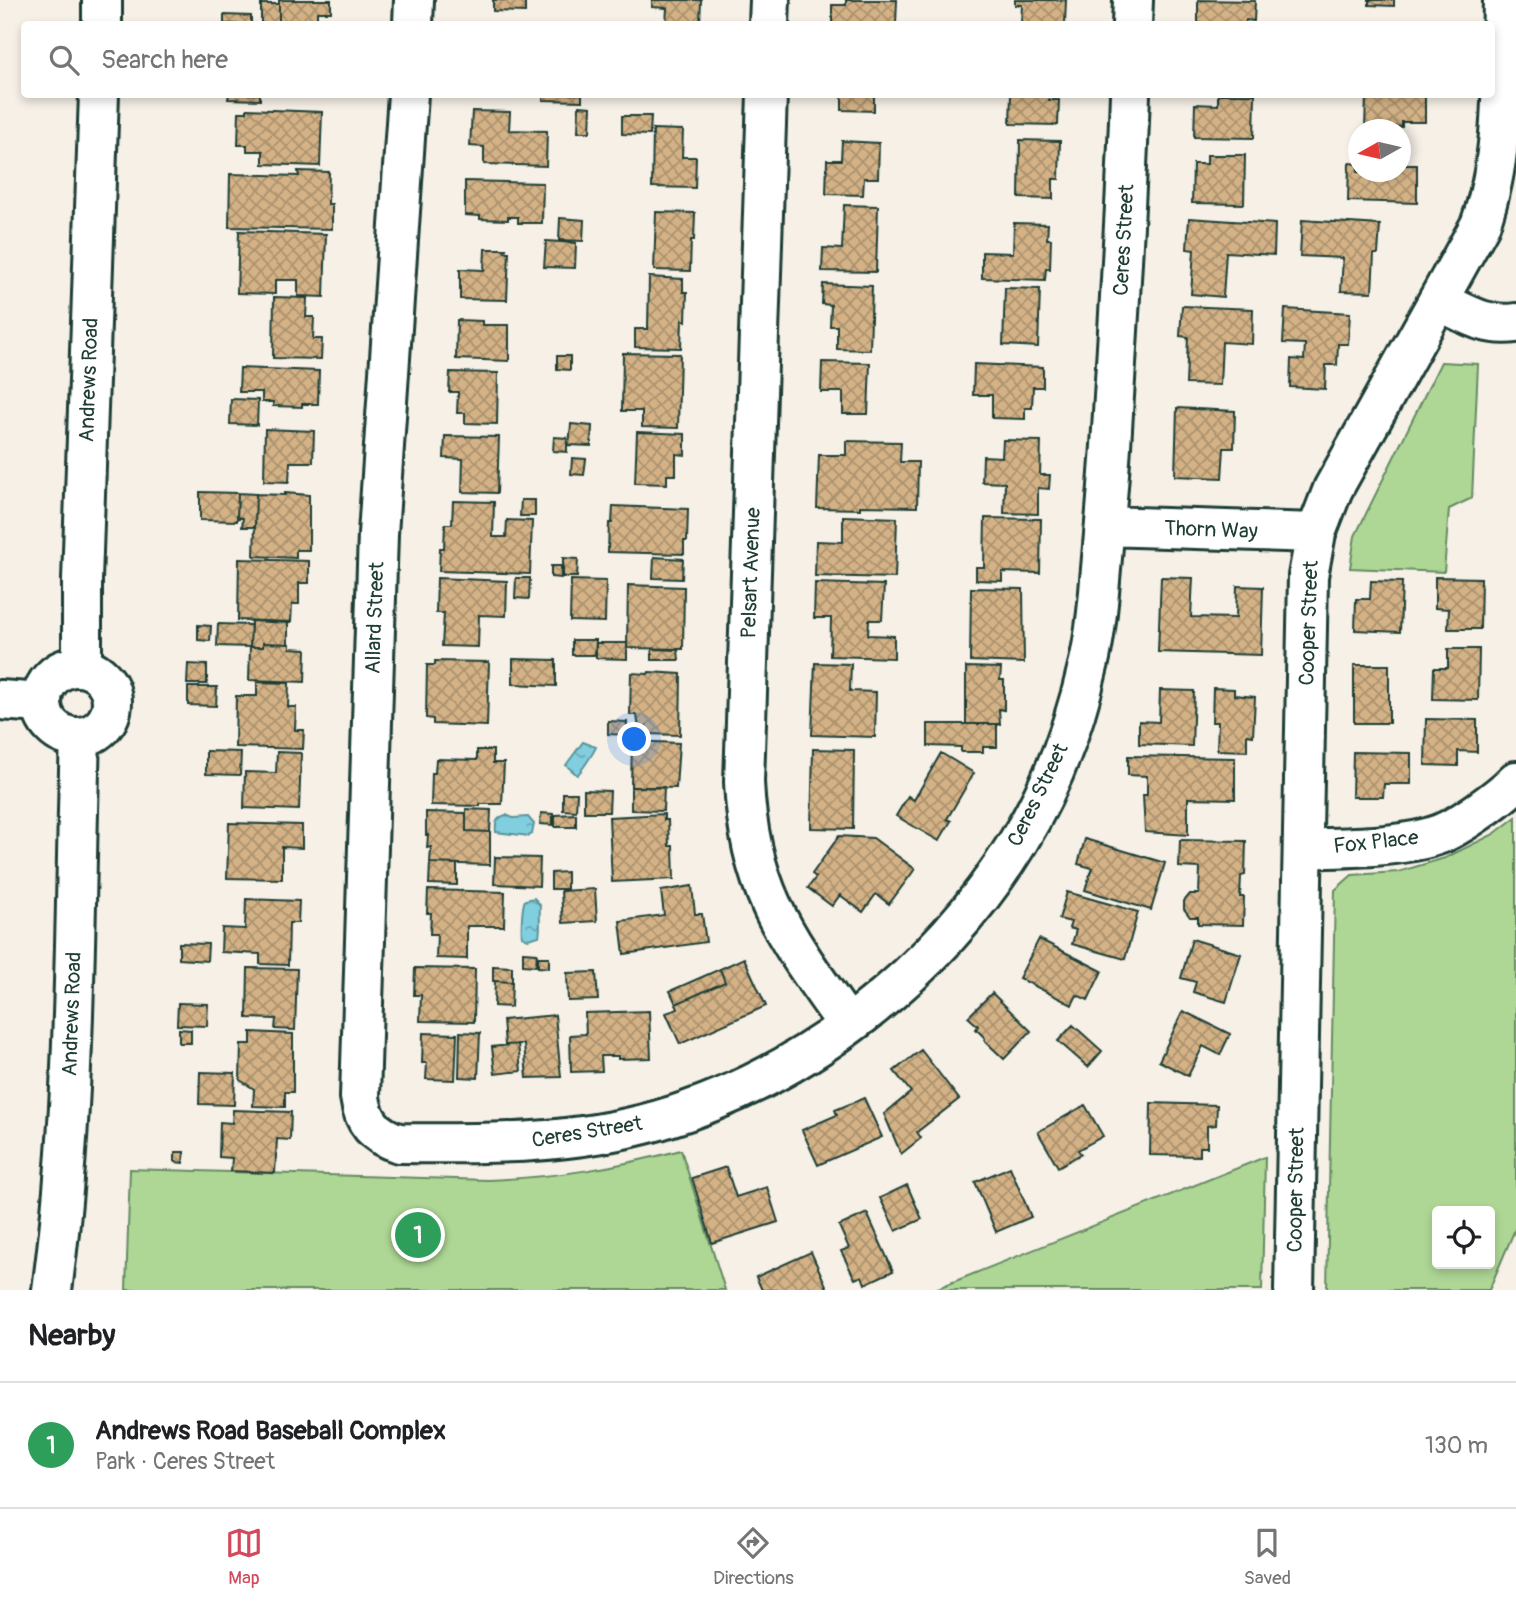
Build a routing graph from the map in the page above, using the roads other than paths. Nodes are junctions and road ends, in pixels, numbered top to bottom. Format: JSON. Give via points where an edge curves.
{"nodes":[{"id":1,"x":102,"y":0,"type":"edge"},
{"id":2,"x":414,"y":0,"type":"edge"},
{"id":3,"x":770,"y":0,"type":"edge"},
{"id":4,"x":1133,"y":0,"type":"edge"},
{"id":5,"x":1503,"y":0,"type":"edge"},
{"id":6,"x":102,"y":21,"type":"edge"},
{"id":7,"x":413,"y":21,"type":"edge"},
{"id":8,"x":769,"y":21,"type":"edge"},
{"id":9,"x":1132,"y":21,"type":"edge"},
{"id":10,"x":99,"y":98,"type":"edge"},
{"id":11,"x":408,"y":98,"type":"edge"},
{"id":12,"x":767,"y":98,"type":"edge"},
{"id":13,"x":1130,"y":98,"type":"edge"},
{"id":14,"x":1439,"y":301,"type":"junction"},
{"id":15,"x":1516,"y":323,"type":"edge"},
{"id":16,"x":1105,"y":526,"type":"junction"},
{"id":17,"x":1316,"y":533,"type":"junction"},
{"id":18,"x":82,"y":666,"type":"junction"},
{"id":19,"x":0,"y":700,"type":"edge"},
{"id":20,"x":41,"y":703,"type":"junction"},
{"id":21,"x":80,"y":737,"type":"junction"},
{"id":22,"x":1516,"y":781,"type":"edge"},
{"id":23,"x":1304,"y":849,"type":"junction"},
{"id":24,"x":848,"y":1025,"type":"junction"},
{"id":25,"x":381,"y":1135,"type":"joint"},
{"id":26,"x":52,"y":1290,"type":"edge"},
{"id":27,"x":1294,"y":1290,"type":"edge"}],
"edges":[{"from":1,"to":6,"type":"street"},
{"from":2,"to":7,"type":"street"},
{"from":3,"to":8,"type":"street"},
{"from":4,"to":9,"type":"street"},
{"from":5,"to":14,"type":"street","name":"Cooper Street","via":[[1499,135],[1489,201]]},
{"from":10,"to":18,"type":"street","name":"Andrews Road"},
{"from":11,"to":25,"type":"street","name":"Allard Street","via":[[377,534],[360,1083],[365,1119]]},
{"from":12,"to":24,"type":"street","name":"Pelsart Avenue","via":[[746,817],[764,892],[778,922]]},
{"from":13,"to":16,"type":"street","name":"Ceres Street"},
{"from":14,"to":15,"type":"street","via":[[1481,322]]},
{"from":14,"to":17,"type":"street","name":"Cooper Street","via":[[1333,489]]},
{"from":16,"to":17,"type":"street","name":"Thorn Way"},
{"from":16,"to":24,"type":"street","name":"Ceres Street","via":[[1090,658],[1066,740],[1030,821],[977,900],[936,949]]},
{"from":17,"to":23,"type":"street","name":"Cooper Street","via":[[1308,576]]},
{"from":18,"to":20,"type":"street","via":[[53,675]]},
{"from":18,"to":21,"type":"street","via":[[102,677],[112,708],[101,728]]},
{"from":19,"to":20,"type":"street"},
{"from":20,"to":21,"type":"street","via":[[49,725],[69,737]]},
{"from":21,"to":26,"type":"street","name":"Andrews Road","via":[[69,1122]]},
{"from":22,"to":23,"type":"street","name":"Fox Place","via":[[1440,834],[1391,844]]},
{"from":23,"to":27,"type":"street","name":"Cooper Street"},
{"from":24,"to":25,"type":"street","name":"Ceres Street","via":[[801,1058],[753,1083],[687,1111],[625,1128],[503,1144],[399,1143]]}]}
